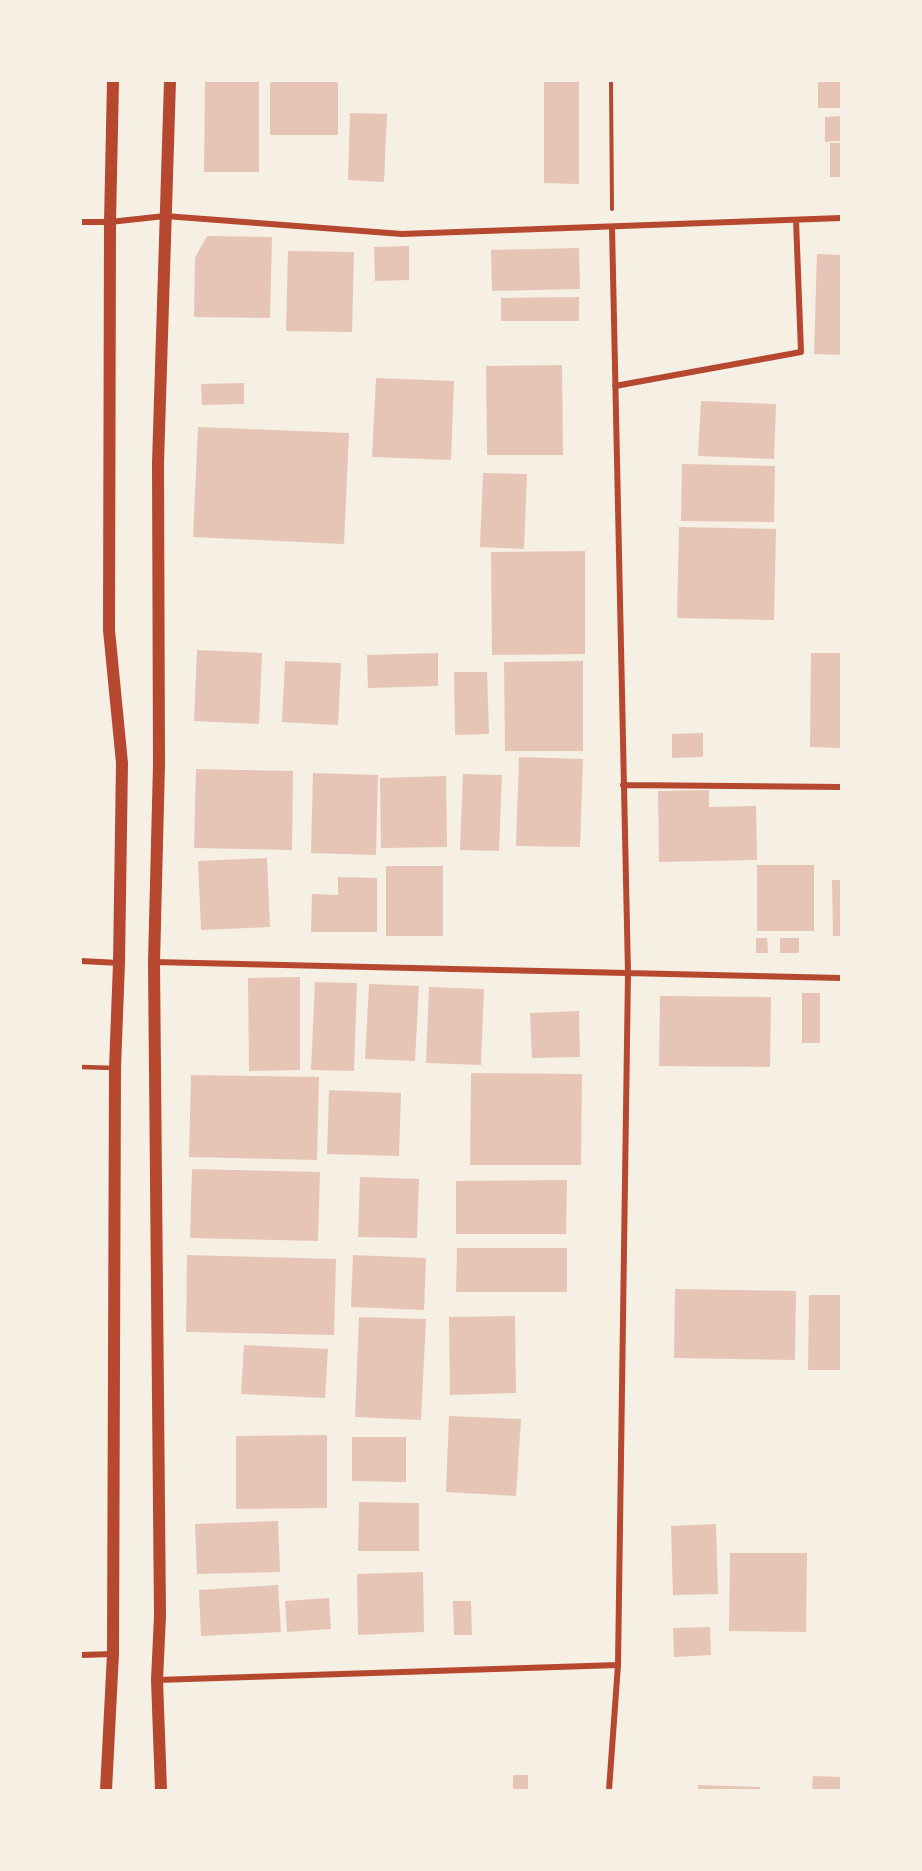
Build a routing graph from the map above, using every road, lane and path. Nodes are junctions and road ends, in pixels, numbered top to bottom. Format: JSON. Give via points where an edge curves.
{"nodes":[{"id":1,"x":113,"y":81,"type":"edge"},
{"id":2,"x":170,"y":81,"type":"edge"},
{"id":3,"x":611,"y":81,"type":"edge"},
{"id":4,"x":165,"y":216,"type":"junction"},
{"id":5,"x":841,"y":218,"type":"edge"},
{"id":6,"x":796,"y":220,"type":"junction"},
{"id":7,"x":81,"y":222,"type":"edge"},
{"id":8,"x":110,"y":222,"type":"junction"},
{"id":9,"x":612,"y":227,"type":"junction"},
{"id":10,"x":615,"y":386,"type":"junction"},
{"id":11,"x":623,"y":785,"type":"junction"},
{"id":12,"x":841,"y":787,"type":"edge"},
{"id":13,"x":81,"y":961,"type":"edge"},
{"id":14,"x":119,"y":963,"type":"junction"},
{"id":15,"x":154,"y":963,"type":"junction"},
{"id":16,"x":628,"y":973,"type":"junction"},
{"id":17,"x":841,"y":978,"type":"edge"},
{"id":18,"x":81,"y":1067,"type":"edge"},
{"id":19,"x":115,"y":1068,"type":"junction"},
{"id":20,"x":81,"y":1654,"type":"edge"},
{"id":21,"x":113,"y":1654,"type":"junction"},
{"id":22,"x":618,"y":1665,"type":"junction"},
{"id":23,"x":157,"y":1680,"type":"junction"},
{"id":24,"x":106,"y":1790,"type":"edge"},
{"id":25,"x":161,"y":1790,"type":"edge"},
{"id":26,"x":609,"y":1790,"type":"edge"}],
"edges":[{"from":1,"to":8,"type":"main road"},
{"from":2,"to":4,"type":"main road"},
{"from":3,"to":9,"type":"path"},
{"from":4,"to":8,"type":"street"},
{"from":4,"to":9,"type":"street","via":[[402,234]]},
{"from":4,"to":15,"type":"main road","via":[[158,463],[159,764]]},
{"from":5,"to":6,"type":"street"},
{"from":6,"to":9,"type":"street"},
{"from":6,"to":10,"type":"street","via":[[801,352]]},
{"from":7,"to":8,"type":"street"},
{"from":8,"to":14,"type":"main road","via":[[109,630],[122,763]]},
{"from":9,"to":10,"type":"street"},
{"from":10,"to":11,"type":"street"},
{"from":11,"to":12,"type":"street"},
{"from":11,"to":16,"type":"street"},
{"from":13,"to":14,"type":"street"},
{"from":14,"to":19,"type":"main road"},
{"from":15,"to":16,"type":"street"},
{"from":15,"to":23,"type":"main road","via":[[160,1616]]},
{"from":16,"to":17,"type":"street"},
{"from":16,"to":22,"type":"street"},
{"from":18,"to":19,"type":"lane"},
{"from":19,"to":21,"type":"main road"},
{"from":20,"to":21,"type":"street"},
{"from":21,"to":24,"type":"main road"},
{"from":22,"to":23,"type":"street"},
{"from":22,"to":26,"type":"street"},
{"from":23,"to":25,"type":"main road"}]}
